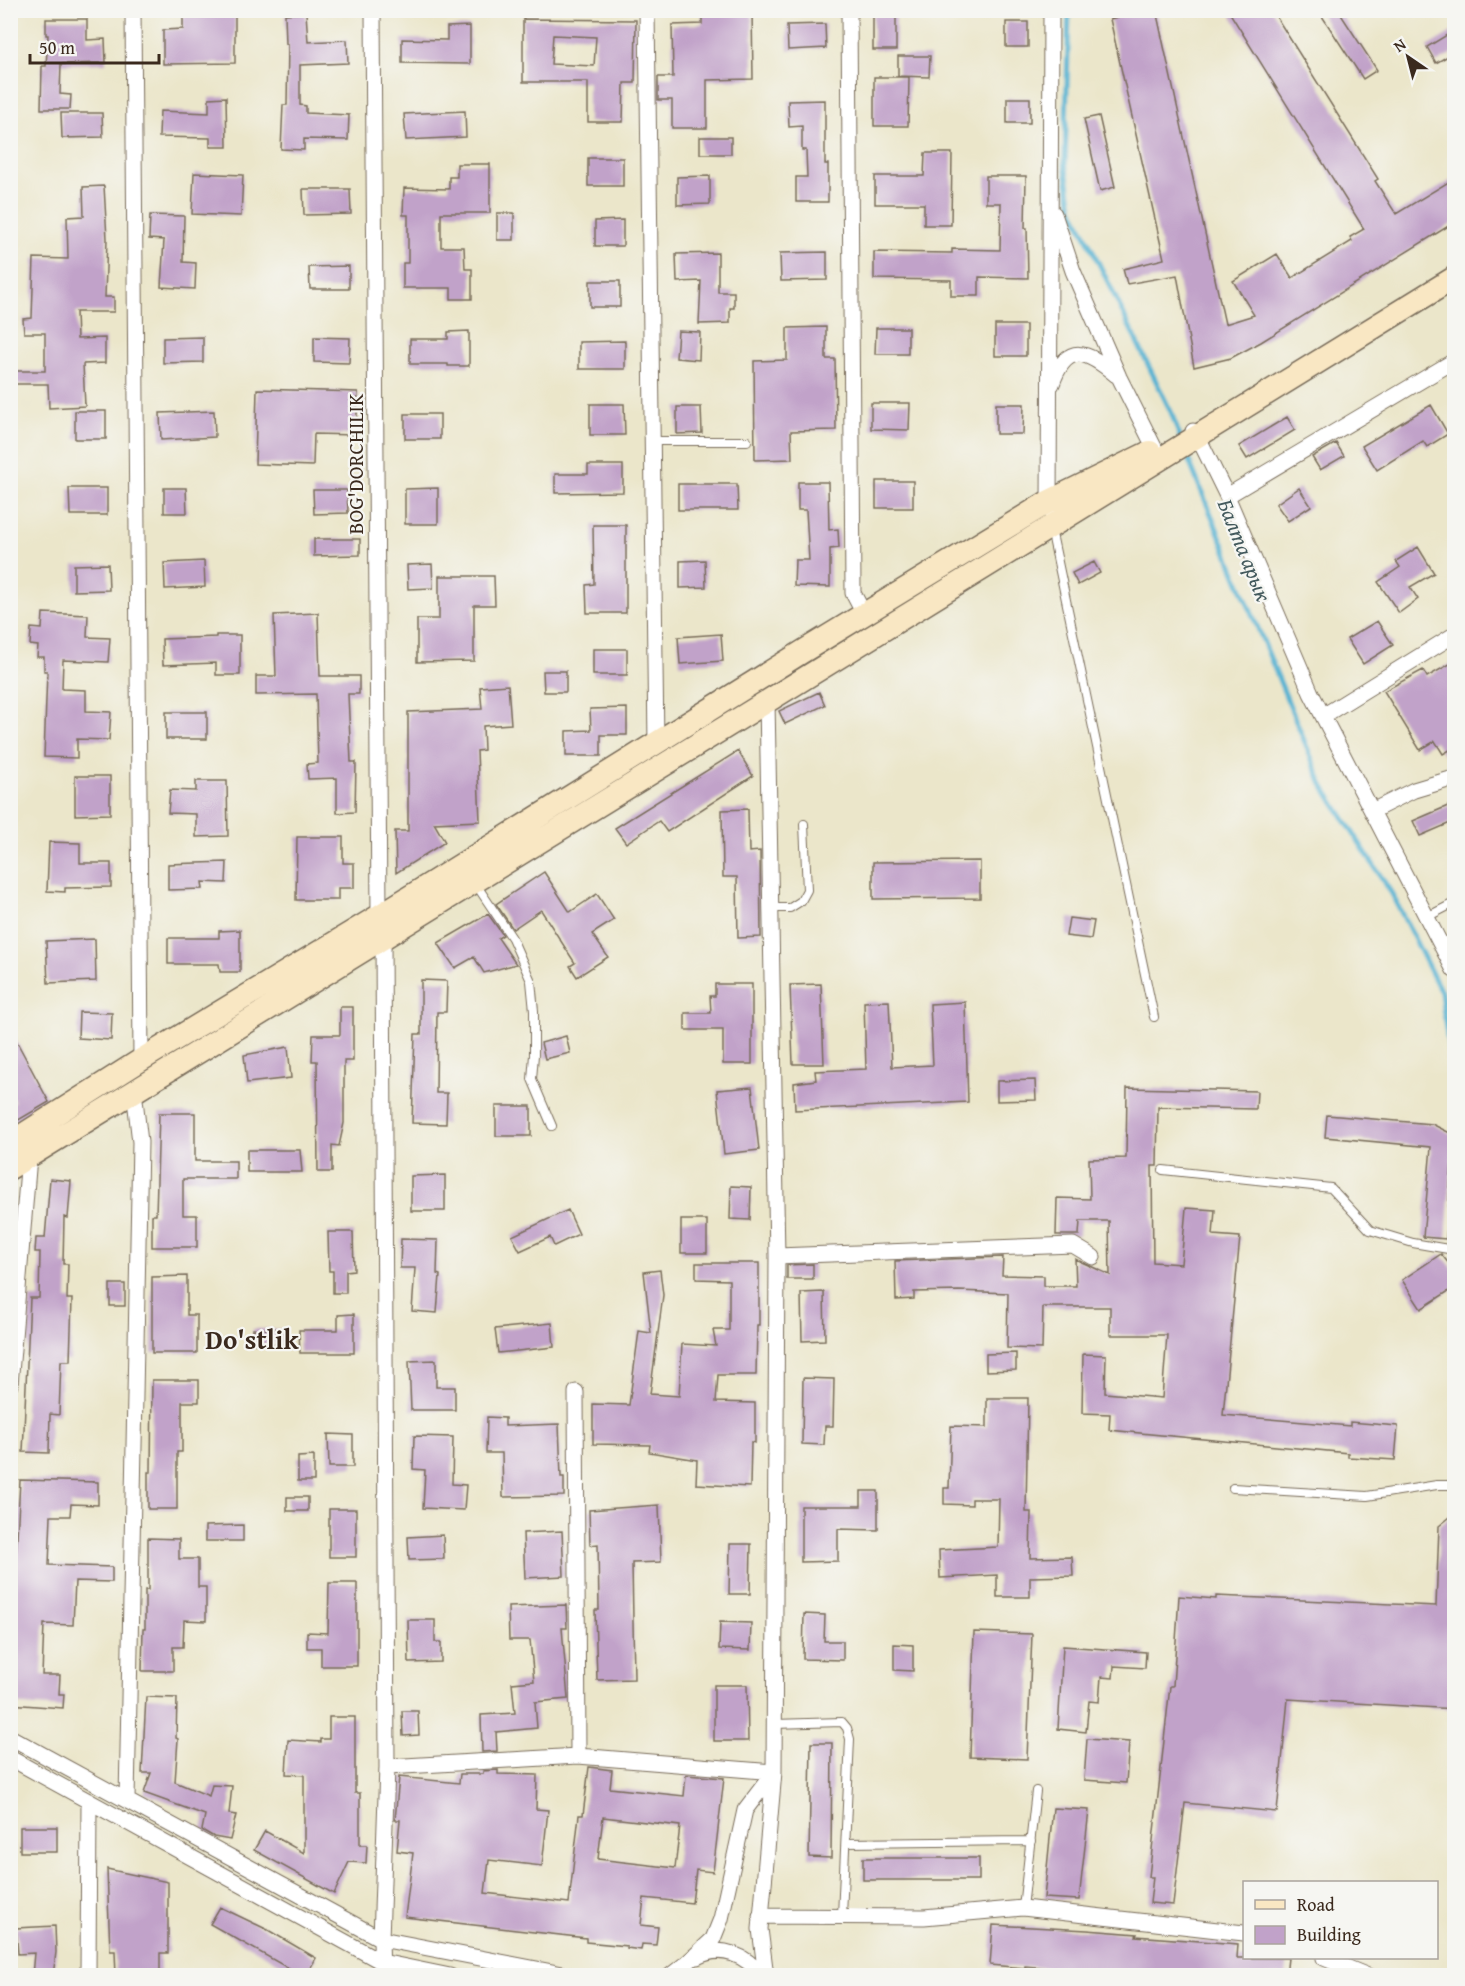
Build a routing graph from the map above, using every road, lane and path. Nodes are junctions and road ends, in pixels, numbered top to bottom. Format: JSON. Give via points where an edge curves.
{"nodes":[{"id":1,"x":133,"y":10,"type":"edge"},
{"id":2,"x":373,"y":10,"type":"edge"},
{"id":3,"x":647,"y":10,"type":"edge"},
{"id":4,"x":849,"y":10,"type":"edge"},
{"id":5,"x":1051,"y":10,"type":"edge"},
{"id":6,"x":1050,"y":200,"type":"junction"},
{"id":7,"x":1455,"y":265,"type":"edge"},
{"id":8,"x":1455,"y":278,"type":"edge"},
{"id":9,"x":1455,"y":361,"type":"edge"},
{"id":10,"x":1119,"y":377,"type":"junction"},
{"id":11,"x":1049,"y":393,"type":"junction"},
{"id":12,"x":1194,"y":431,"type":"junction"},
{"id":13,"x":652,"y":441,"type":"junction"},
{"id":14,"x":747,"y":441,"type":"dead end"},
{"id":15,"x":1164,"y":451,"type":"junction"},
{"id":16,"x":1227,"y":496,"type":"junction"},
{"id":17,"x":1048,"y":502,"type":"junction"},
{"id":18,"x":1051,"y":528,"type":"junction"},
{"id":19,"x":864,"y":614,"type":"junction"},
{"id":20,"x":1455,"y":635,"type":"edge"},
{"id":21,"x":767,"y":701,"type":"junction"},
{"id":22,"x":1323,"y":716,"type":"junction"},
{"id":23,"x":656,"y":744,"type":"junction"},
{"id":24,"x":1455,"y":778,"type":"edge"},
{"id":25,"x":1372,"y":811,"type":"junction"},
{"id":26,"x":804,"y":824,"type":"dead end"},
{"id":27,"x":474,"y":881,"type":"junction"},
{"id":28,"x":1455,"y":903,"type":"edge"},
{"id":29,"x":771,"y":908,"type":"junction"},
{"id":30,"x":1427,"y":917,"type":"junction"},
{"id":31,"x":381,"y":927,"type":"junction"},
{"id":32,"x":1455,"y":970,"type":"edge"},
{"id":33,"x":1154,"y":1017,"type":"dead end"},
{"id":34,"x":141,"y":1060,"type":"junction"},
{"id":35,"x":134,"y":1091,"type":"junction"},
{"id":36,"x":552,"y":1126,"type":"dead end"},
{"id":37,"x":10,"y":1143,"type":"edge"},
{"id":38,"x":20,"y":1162,"type":"edge"},
{"id":39,"x":1163,"y":1170,"type":"dead end"},
{"id":40,"x":1450,"y":1249,"type":"edge"},
{"id":41,"x":777,"y":1256,"type":"junction"},
{"id":42,"x":1093,"y":1257,"type":"dead end"},
{"id":43,"x":10,"y":1385,"type":"edge"},
{"id":44,"x":576,"y":1392,"type":"dead end"},
{"id":45,"x":1453,"y":1485,"type":"edge"},
{"id":46,"x":1233,"y":1488,"type":"dead end"},
{"id":47,"x":774,"y":1724,"type":"junction"},
{"id":48,"x":10,"y":1737,"type":"edge"},
{"id":49,"x":578,"y":1756,"type":"junction"},
{"id":50,"x":10,"y":1758,"type":"edge"},
{"id":51,"x":387,"y":1767,"type":"junction"},
{"id":52,"x":774,"y":1773,"type":"junction"},
{"id":53,"x":1036,"y":1791,"type":"dead end"},
{"id":54,"x":127,"y":1800,"type":"junction"},
{"id":55,"x":89,"y":1802,"type":"junction"},
{"id":56,"x":1031,"y":1840,"type":"junction"},
{"id":57,"x":846,"y":1843,"type":"junction"},
{"id":58,"x":1023,"y":1908,"type":"junction"},
{"id":59,"x":760,"y":1916,"type":"junction"},
{"id":60,"x":842,"y":1916,"type":"junction"},
{"id":61,"x":1243,"y":1933,"type":"edge"},
{"id":62,"x":381,"y":1939,"type":"junction"},
{"id":63,"x":1326,"y":1959,"type":"edge"},
{"id":64,"x":688,"y":1962,"type":"junction"},
{"id":65,"x":382,"y":1969,"type":"edge"},
{"id":66,"x":88,"y":1976,"type":"edge"},
{"id":67,"x":450,"y":1976,"type":"edge"},
{"id":68,"x":573,"y":1976,"type":"edge"},
{"id":69,"x":670,"y":1976,"type":"edge"},
{"id":70,"x":677,"y":1976,"type":"edge"},
{"id":71,"x":764,"y":1976,"type":"edge"},
{"id":72,"x":1368,"y":1976,"type":"edge"}],
"edges":[{"from":1,"to":34,"type":"street"},
{"from":2,"to":31,"type":"street","name":"BOG'DORCHILIK"},
{"from":3,"to":13,"type":"street"},
{"from":4,"to":19,"type":"street","via":[[853,593]]},
{"from":5,"to":6,"type":"street"},
{"from":6,"to":10,"type":"street","via":[[1073,271]]},
{"from":6,"to":11,"type":"street"},
{"from":7,"to":12,"type":"main road"},
{"from":8,"to":12,"type":"main road"},
{"from":9,"to":16,"type":"street"},
{"from":10,"to":11,"type":"street","via":[[1097,359],[1075,356],[1064,360],[1058,368]]},
{"from":10,"to":15,"type":"street"},
{"from":11,"to":17,"type":"street"},
{"from":12,"to":15,"type":"main road"},
{"from":12,"to":16,"type":"street"},
{"from":13,"to":14,"type":"lane"},
{"from":13,"to":23,"type":"street"},
{"from":15,"to":17,"type":"main road"},
{"from":15,"to":18,"type":"main road"},
{"from":16,"to":22,"type":"street"},
{"from":17,"to":18,"type":"street"},
{"from":17,"to":19,"type":"main road"},
{"from":18,"to":21,"type":"main road"},
{"from":18,"to":33,"type":"lane"},
{"from":19,"to":23,"type":"main road"},
{"from":20,"to":22,"type":"street"},
{"from":21,"to":27,"type":"main road"},
{"from":21,"to":29,"type":"street"},
{"from":22,"to":25,"type":"street"},
{"from":23,"to":31,"type":"main road"},
{"from":24,"to":25,"type":"street","via":[[1413,790]]},
{"from":25,"to":30,"type":"street"},
{"from":26,"to":29,"type":"lane","via":[[807,890],[801,901],[790,908]]},
{"from":27,"to":31,"type":"main road"},
{"from":27,"to":36,"type":"lane","via":[[512,938],[531,981],[532,1079]]},
{"from":28,"to":30,"type":"lane"},
{"from":29,"to":41,"type":"street"},
{"from":30,"to":32,"type":"street"},
{"from":31,"to":34,"type":"main road"},
{"from":31,"to":35,"type":"main road"},
{"from":31,"to":51,"type":"street","name":"BOG'DORCHILIK"},
{"from":34,"to":37,"type":"main road"},
{"from":35,"to":38,"type":"main road"},
{"from":35,"to":54,"type":"street","via":[[140,1142]]},
{"from":38,"to":43,"type":"street"},
{"from":39,"to":40,"type":"lane","via":[[1331,1188],[1370,1230]]},
{"from":41,"to":42,"type":"street","via":[[1073,1245]]},
{"from":41,"to":47,"type":"street"},
{"from":44,"to":49,"type":"street"},
{"from":45,"to":46,"type":"lane","via":[[1367,1496]]},
{"from":47,"to":52,"type":"street"},
{"from":47,"to":57,"type":"lane","via":[[842,1722],[847,1728],[850,1738]]},
{"from":48,"to":54,"type":"street"},
{"from":49,"to":51,"type":"street"},
{"from":49,"to":52,"type":"street"},
{"from":50,"to":55,"type":"street"},
{"from":51,"to":62,"type":"street","name":"BOG'DORCHILIK"},
{"from":52,"to":59,"type":"street"},
{"from":52,"to":64,"type":"street","via":[[745,1810],[713,1939]]},
{"from":53,"to":56,"type":"lane"},
{"from":54,"to":62,"type":"street"},
{"from":55,"to":65,"type":"street"},
{"from":55,"to":66,"type":"street"},
{"from":56,"to":57,"type":"lane"},
{"from":56,"to":58,"type":"lane"},
{"from":57,"to":60,"type":"lane"},
{"from":58,"to":60,"type":"street","via":[[924,1917]]},
{"from":58,"to":61,"type":"street"},
{"from":59,"to":60,"type":"street"},
{"from":59,"to":71,"type":"street"},
{"from":62,"to":65,"type":"street","name":"BOG'DORCHILIK"},
{"from":62,"to":68,"type":"street"},
{"from":63,"to":72,"type":"street"},
{"from":64,"to":69,"type":"street"},
{"from":64,"to":70,"type":"street"},
{"from":64,"to":71,"type":"street","via":[[720,1951],[751,1962]]},
{"from":65,"to":67,"type":"street"}]}
